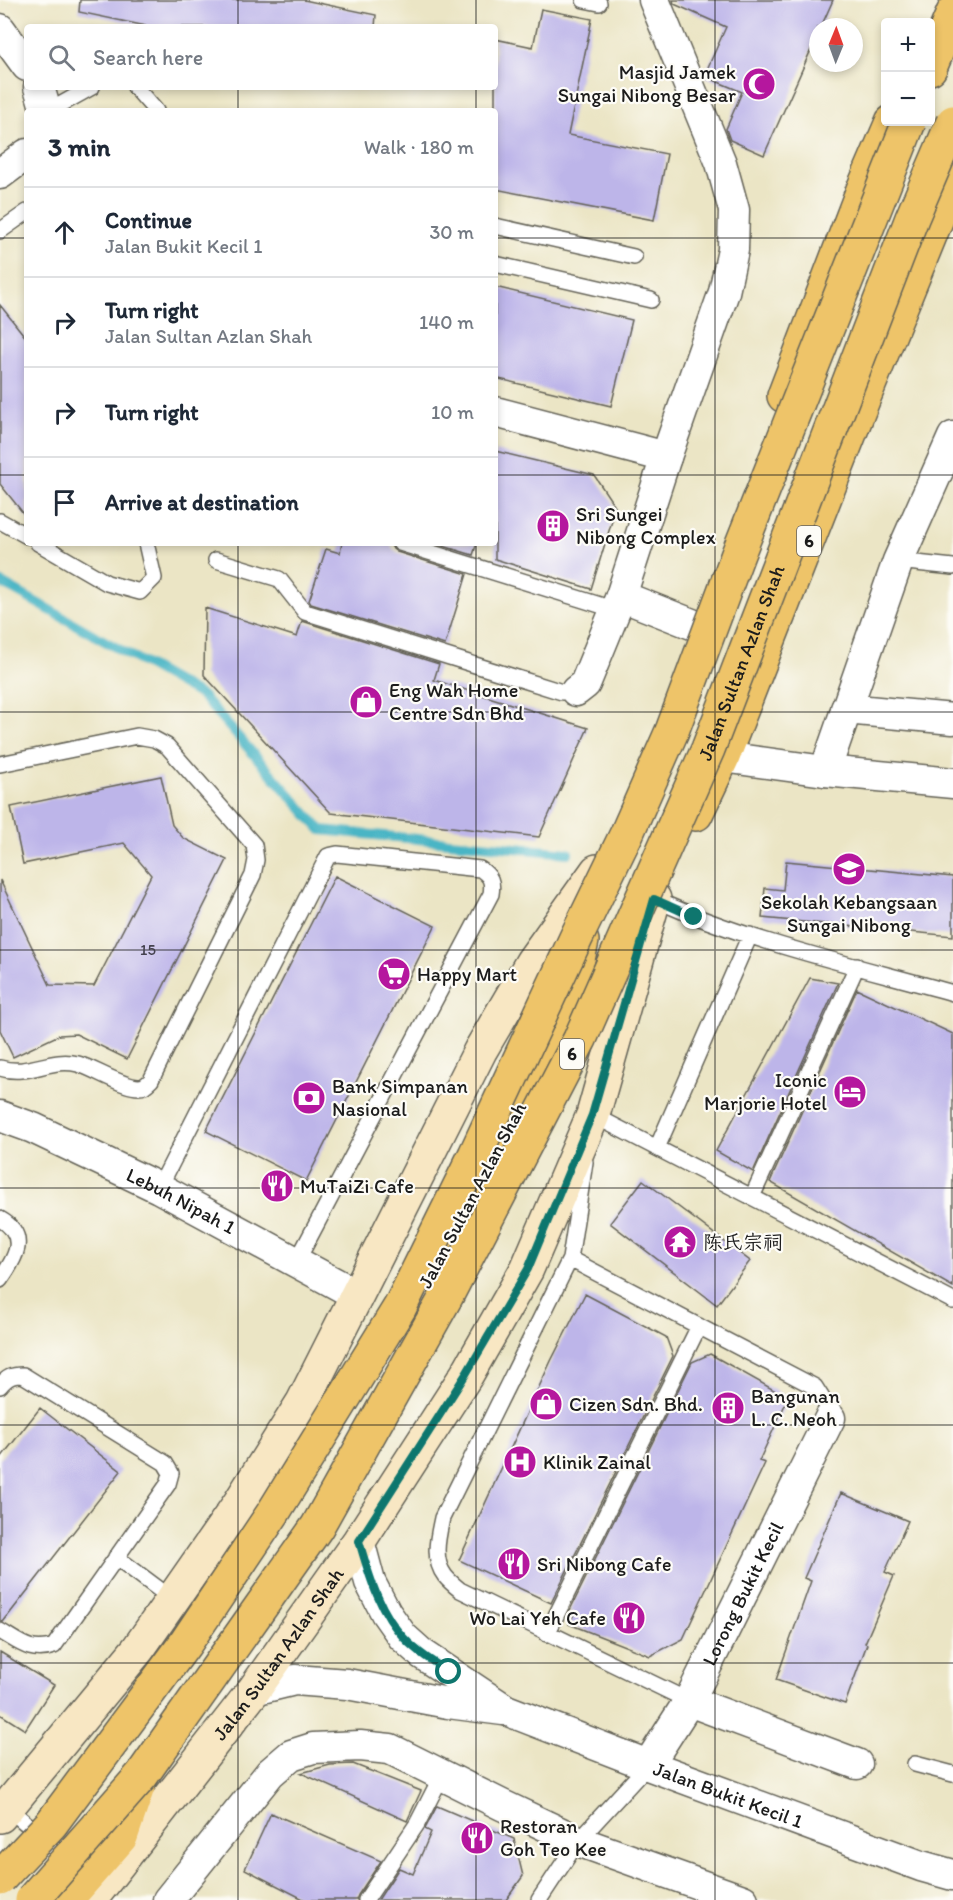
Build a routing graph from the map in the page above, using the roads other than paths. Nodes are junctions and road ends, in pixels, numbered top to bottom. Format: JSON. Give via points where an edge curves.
{"nodes":[{"id":1,"x":584,"y":0,"type":"edge"},
{"id":2,"x":654,"y":0,"type":"edge"},
{"id":3,"x":945,"y":0,"type":"edge"},
{"id":4,"x":599,"y":3,"type":"dead end"},
{"id":5,"x":953,"y":13,"type":"edge"},
{"id":6,"x":935,"y":23,"type":"edge"},
{"id":7,"x":0,"y":29,"type":"edge"},
{"id":8,"x":935,"y":56,"type":"edge"},
{"id":9,"x":24,"y":62,"type":"edge"},
{"id":10,"x":40,"y":90,"type":"edge"},
{"id":11,"x":88,"y":90,"type":"edge"},
{"id":12,"x":138,"y":90,"type":"edge"},
{"id":13,"x":46,"y":108,"type":"edge"},
{"id":14,"x":53,"y":108,"type":"edge"},
{"id":15,"x":153,"y":108,"type":"edge"},
{"id":16,"x":953,"y":122,"type":"edge"},
{"id":17,"x":890,"y":126,"type":"edge"},
{"id":18,"x":907,"y":126,"type":"edge"},
{"id":19,"x":24,"y":156,"type":"edge"},
{"id":20,"x":0,"y":174,"type":"edge"},
{"id":21,"x":953,"y":179,"type":"edge"},
{"id":22,"x":24,"y":214,"type":"edge"},
{"id":23,"x":498,"y":227,"type":"edge"},
{"id":24,"x":0,"y":231,"type":"edge"},
{"id":25,"x":634,"y":257,"type":"dead end"},
{"id":26,"x":498,"y":265,"type":"edge"},
{"id":27,"x":651,"y":300,"type":"dead end"},
{"id":28,"x":498,"y":413,"type":"edge"},
{"id":29,"x":953,"y":437,"type":"edge"},
{"id":30,"x":666,"y":457,"type":"junction"},
{"id":31,"x":0,"y":520,"type":"edge"},
{"id":32,"x":24,"y":534,"type":"edge"},
{"id":33,"x":43,"y":546,"type":"edge"},
{"id":34,"x":147,"y":546,"type":"edge"},
{"id":35,"x":411,"y":546,"type":"edge"},
{"id":36,"x":216,"y":560,"type":"dead end"},
{"id":37,"x":898,"y":561,"type":"junction"},
{"id":38,"x":953,"y":567,"type":"edge"},
{"id":39,"x":619,"y":603,"type":"junction"},
{"id":40,"x":697,"y":626,"type":"junction"},
{"id":41,"x":576,"y":691,"type":"joint"},
{"id":42,"x":846,"y":709,"type":"junction"},
{"id":43,"x":953,"y":719,"type":"edge"},
{"id":44,"x":723,"y":757,"type":"junction"},
{"id":45,"x":0,"y":764,"type":"edge"},
{"id":46,"x":825,"y":771,"type":"junction"},
{"id":47,"x":953,"y":783,"type":"edge"},
{"id":48,"x":597,"y":871,"type":"junction"},
{"id":49,"x":654,"y":899,"type":"junction"},
{"id":50,"x":750,"y":935,"type":"junction"},
{"id":51,"x":857,"y":966,"type":"junction"},
{"id":52,"x":953,"y":993,"type":"edge"},
{"id":53,"x":0,"y":1068,"type":"edge"},
{"id":54,"x":592,"y":1115,"type":"junction"},
{"id":55,"x":0,"y":1116,"type":"edge"},
{"id":56,"x":657,"y":1148,"type":"junction"},
{"id":57,"x":159,"y":1188,"type":"junction"},
{"id":58,"x":752,"y":1197,"type":"junction"},
{"id":59,"x":0,"y":1219,"type":"edge"},
{"id":60,"x":570,"y":1259,"type":"junction"},
{"id":61,"x":297,"y":1262,"type":"junction"},
{"id":62,"x":0,"y":1280,"type":"edge"},
{"id":63,"x":357,"y":1295,"type":"junction"},
{"id":64,"x":953,"y":1301,"type":"edge"},
{"id":65,"x":699,"y":1326,"type":"junction"},
{"id":66,"x":0,"y":1386,"type":"edge"},
{"id":67,"x":830,"y":1418,"type":"joint"},
{"id":68,"x":359,"y":1541,"type":"junction"},
{"id":69,"x":116,"y":1557,"type":"junction"},
{"id":70,"x":172,"y":1599,"type":"junction"},
{"id":71,"x":0,"y":1631,"type":"edge"},
{"id":72,"x":547,"y":1634,"type":"junction"},
{"id":73,"x":254,"y":1690,"type":"junction"},
{"id":74,"x":689,"y":1701,"type":"junction"},
{"id":75,"x":506,"y":1710,"type":"junction"},
{"id":76,"x":857,"y":1764,"type":"dead end"},
{"id":77,"x":915,"y":1764,"type":"dead end"},
{"id":78,"x":648,"y":1765,"type":"junction"},
{"id":79,"x":142,"y":1774,"type":"junction"},
{"id":80,"x":953,"y":1774,"type":"edge"},
{"id":81,"x":442,"y":1775,"type":"junction"},
{"id":82,"x":2,"y":1808,"type":"edge"},
{"id":83,"x":578,"y":1840,"type":"junction"},
{"id":84,"x":54,"y":1848,"type":"junction"},
{"id":85,"x":953,"y":1875,"type":"edge"},
{"id":86,"x":0,"y":1878,"type":"edge"},
{"id":87,"x":0,"y":1894,"type":"edge"},
{"id":88,"x":22,"y":1900,"type":"edge"},
{"id":89,"x":32,"y":1900,"type":"edge"},
{"id":90,"x":66,"y":1900,"type":"edge"},
{"id":91,"x":90,"y":1900,"type":"edge"},
{"id":92,"x":168,"y":1900,"type":"edge"},
{"id":93,"x":366,"y":1900,"type":"edge"},
{"id":94,"x":539,"y":1900,"type":"edge"},
{"id":95,"x":743,"y":1900,"type":"edge"}],
"edges":[{"from":1,"to":4,"type":"lane"},
{"from":2,"to":30,"type":"street","via":[[721,162],[734,210],[734,250],[724,292]]},
{"from":3,"to":6,"type":"main road"},
{"from":5,"to":8,"type":"main road"},
{"from":7,"to":9,"type":"street"},
{"from":10,"to":13,"type":"street"},
{"from":11,"to":14,"type":"lane"},
{"from":12,"to":15,"type":"lane"},
{"from":16,"to":79,"type":"main road","name":"Jalan Sultan Azlan Shah","number":"6","bridge":true,"via":[[912,218],[708,749],[580,1039],[446,1297],[317,1527]]},
{"from":17,"to":40,"type":"main road","name":"Jalan Sultan Azlan Shah","number":"6"},
{"from":18,"to":86,"type":"main road","name":"Jalan Sultan Azlan Shah","number":"6","bridge":true,"via":[[672,732],[400,1307],[273,1513],[185,1644],[51,1824]]},
{"from":19,"to":20,"type":"street"},
{"from":21,"to":44,"type":"main road","name":"Jalan Sultan Azlan Shah","number":"6"},
{"from":22,"to":24,"type":"lane"},
{"from":23,"to":25,"type":"lane"},
{"from":26,"to":27,"type":"lane"},
{"from":28,"to":30,"type":"street"},
{"from":29,"to":37,"type":"street"},
{"from":30,"to":39,"type":"street"},
{"from":31,"to":32,"type":"lane"},
{"from":33,"to":34,"type":"lane","via":[[107,583],[141,592],[154,578]]},
{"from":35,"to":39,"type":"lane"},
{"from":36,"to":41,"type":"lane","via":[[279,579],[305,612],[562,692]]},
{"from":37,"to":38,"type":"lane"},
{"from":37,"to":42,"type":"street"},
{"from":39,"to":40,"type":"street"},
{"from":39,"to":41,"type":"street","via":[[585,684]]},
{"from":40,"to":48,"type":"main road","name":"Jalan Sultan Azlan Shah","number":"6","via":[[684,667]]},
{"from":42,"to":43,"type":"street"},
{"from":42,"to":46,"type":"street"},
{"from":44,"to":46,"type":"street"},
{"from":44,"to":49,"type":"main road","name":"Jalan Sultan Azlan Shah","number":"6"},
{"from":45,"to":53,"type":"lane","via":[[137,736],[154,739],[167,746],[254,845],[256,860],[253,875],[151,1080],[133,1087],[80,1064],[66,1062],[29,1070]]},
{"from":46,"to":47,"type":"street"},
{"from":48,"to":63,"type":"main road","name":"Jalan Sultan Azlan Shah","number":"6","via":[[532,962],[480,1051]]},
{"from":48,"to":84,"type":"main road","name":"Jalan Sultan Azlan Shah","number":"6","via":[[568,1005],[467,1211],[279,1533]]},
{"from":49,"to":50,"type":"lane"},
{"from":49,"to":54,"type":"main road","name":"Jalan Sultan Azlan Shah","number":"6"},
{"from":49,"to":84,"type":"main road","name":"Jalan Sultan Azlan Shah","number":"6","via":[[581,1016],[462,1261],[294,1539],[200,1677],[88,1826]]},
{"from":50,"to":51,"type":"lane"},
{"from":50,"to":56,"type":"lane"},
{"from":51,"to":52,"type":"lane"},
{"from":51,"to":58,"type":"lane"},
{"from":54,"to":56,"type":"lane"},
{"from":54,"to":60,"type":"lane"},
{"from":54,"to":68,"type":"main road","name":"Jalan Sultan Azlan Shah","number":"6","via":[[528,1269]]},
{"from":55,"to":57,"type":"street","name":"Lebuh Nipah 1"},
{"from":56,"to":58,"type":"lane"},
{"from":57,"to":61,"type":"street","name":"Lebuh Nipah 1"},
{"from":57,"to":61,"type":"lane","via":[[328,856],[480,870],[488,874],[493,883],[491,894]]},
{"from":58,"to":64,"type":"lane"},
{"from":59,"to":62,"type":"lane","via":[[13,1230],[18,1241],[14,1261]]},
{"from":60,"to":65,"type":"lane"},
{"from":60,"to":72,"type":"lane","via":[[442,1518],[437,1538],[437,1558],[444,1576],[459,1590]]},
{"from":61,"to":63,"type":"street","name":"Lebuh Nipah 1"},
{"from":63,"to":70,"type":"main road","name":"Jalan Sultan Azlan Shah","number":"6","via":[[303,1402],[239,1504]]},
{"from":65,"to":67,"type":"lane","via":[[815,1387]]},
{"from":65,"to":72,"type":"lane"},
{"from":66,"to":69,"type":"lane","via":[[6,1378],[23,1375],[165,1463],[171,1473],[168,1484]]},
{"from":67,"to":74,"type":"street","name":"Lorong Bukit Kecil"},
{"from":68,"to":73,"type":"main road","name":"Jalan Sultan Azlan Shah","number":"6"},
{"from":68,"to":75,"type":"street","name":"Jalan Bukit Kecil 1","via":[[370,1582],[403,1637]]},
{"from":69,"to":70,"type":"lane"},
{"from":69,"to":71,"type":"lane","via":[[54,1646],[31,1649]]},
{"from":70,"to":82,"type":"main road","name":"Jalan Sultan Azlan Shah","number":"6","via":[[138,1649]]},
{"from":72,"to":74,"type":"lane"},
{"from":73,"to":75,"type":"street","name":"Jalan Bukit Kecil 1","via":[[295,1680],[347,1684]]},
{"from":73,"to":91,"type":"main road","name":"Jalan Sultan Azlan Shah","number":"6"},
{"from":74,"to":76,"type":"street"},
{"from":74,"to":78,"type":"street","name":"Lorong Bukit Kecil"},
{"from":75,"to":78,"type":"street","name":"Jalan Bukit Kecil 1"},
{"from":77,"to":80,"type":"lane"},
{"from":78,"to":83,"type":"lane"},
{"from":78,"to":85,"type":"street","name":"Jalan Bukit Kecil 1"},
{"from":79,"to":89,"type":"main road","name":"Jalan Sultan Azlan Shah","number":"6","bridge":true},
{"from":79,"to":90,"type":"main road","via":[[121,1838]]},
{"from":81,"to":83,"type":"street"},
{"from":81,"to":92,"type":"street","via":[[390,1749],[313,1748],[291,1755],[270,1773]]},
{"from":81,"to":93,"type":"lane","via":[[417,1824]]},
{"from":82,"to":84,"type":"lane"},
{"from":83,"to":94,"type":"lane"},
{"from":83,"to":95,"type":"street"},
{"from":84,"to":87,"type":"main road","name":"Jalan Sultan Azlan Shah","number":"6"},
{"from":84,"to":88,"type":"main road","name":"Jalan Sultan Azlan Shah","number":"6"}]}
